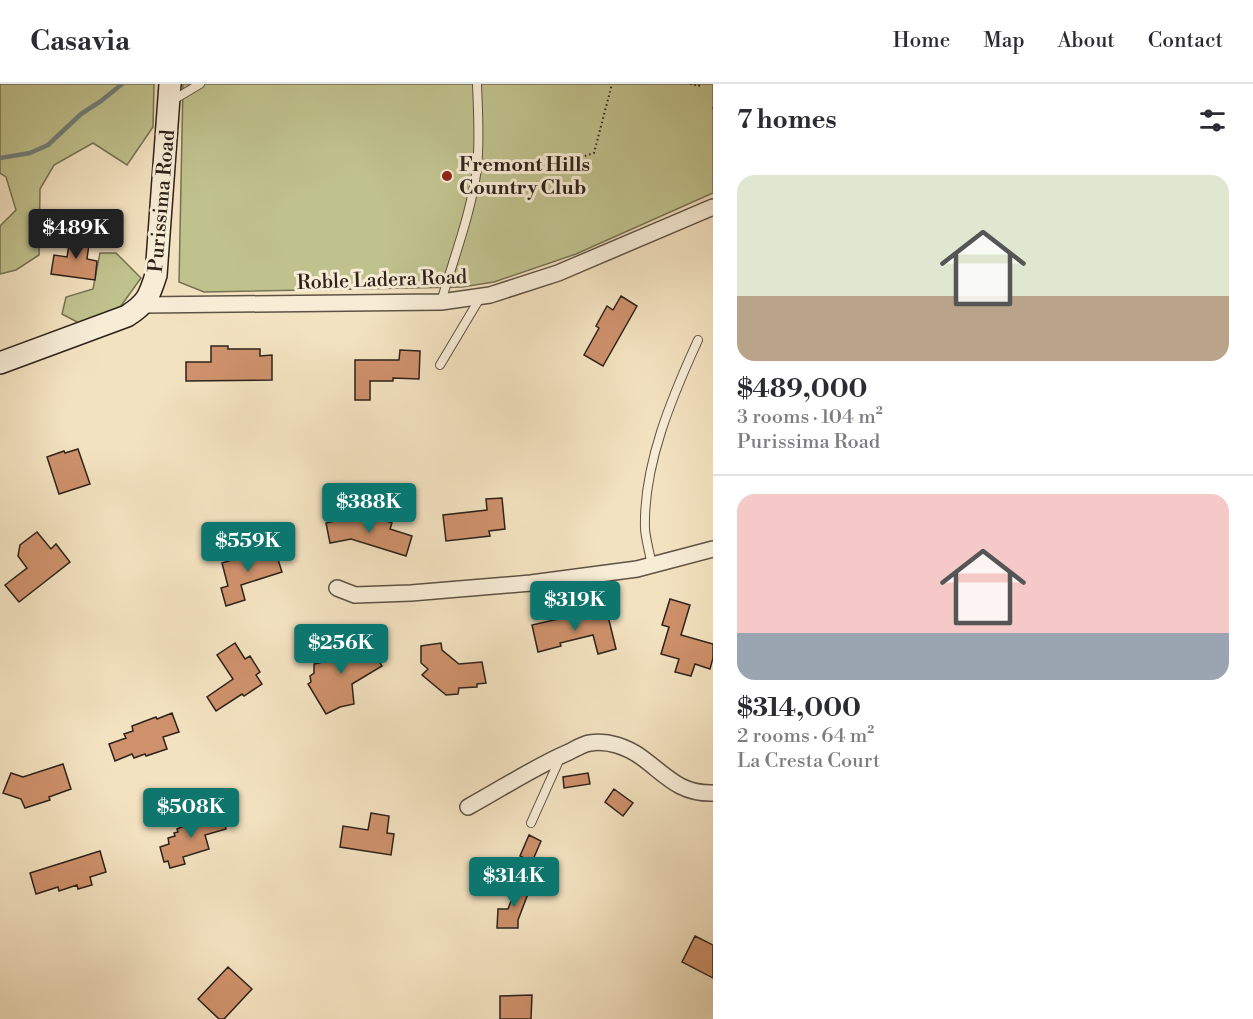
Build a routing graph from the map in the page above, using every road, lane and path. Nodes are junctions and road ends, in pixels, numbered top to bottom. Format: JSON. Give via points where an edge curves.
{"nodes":[{"id":1,"x":200,"y":84,"type":"edge"},
{"id":2,"x":477,"y":84,"type":"edge"},
{"id":3,"x":612,"y":84,"type":"edge"},
{"id":4,"x":690,"y":84,"type":"edge"},
{"id":5,"x":699,"y":84,"type":"edge"},
{"id":6,"x":169,"y":93,"type":"edge"},
{"id":7,"x":572,"y":160,"type":"dead end"},
{"id":8,"x":713,"y":207,"type":"edge"},
{"id":9,"x":481,"y":297,"type":"junction"},
{"id":10,"x":441,"y":302,"type":"junction"},
{"id":11,"x":143,"y":305,"type":"junction"},
{"id":12,"x":698,"y":340,"type":"dead end"},
{"id":13,"x":0,"y":363,"type":"edge"},
{"id":14,"x":440,"y":365,"type":"dead end"},
{"id":15,"x":713,"y":549,"type":"edge"},
{"id":16,"x":652,"y":566,"type":"junction"},
{"id":17,"x":337,"y":588,"type":"dead end"},
{"id":18,"x":562,"y":755,"type":"junction"},
{"id":19,"x":713,"y":793,"type":"edge"},
{"id":20,"x":468,"y":807,"type":"dead end"},
{"id":21,"x":531,"y":823,"type":"dead end"}],
"edges":[{"from":1,"to":6,"type":"lane"},
{"from":2,"to":10,"type":"lane","via":[[477,168]]},
{"from":3,"to":7,"type":"path","via":[[594,153]]},
{"from":4,"to":5,"type":"path"},
{"from":6,"to":11,"type":"street","name":"Purissima Road","via":[[156,275]]},
{"from":8,"to":9,"type":"street","name":"Roble Ladera Road","via":[[558,273]]},
{"from":9,"to":10,"type":"street","name":"Roble Ladera Road"},
{"from":9,"to":14,"type":"lane"},
{"from":10,"to":11,"type":"street","name":"Roble Ladera Road"},
{"from":11,"to":13,"type":"street","via":[[127,316]]},
{"from":12,"to":16,"type":"lane","via":[[675,391],[646,495],[645,531]]},
{"from":15,"to":16,"type":"street"},
{"from":16,"to":17,"type":"street","via":[[531,583],[411,593],[355,595]]},
{"from":18,"to":19,"type":"street","via":[[589,743],[616,744],[640,756],[681,787]]},
{"from":18,"to":20,"type":"street"},
{"from":18,"to":21,"type":"lane"}]}
